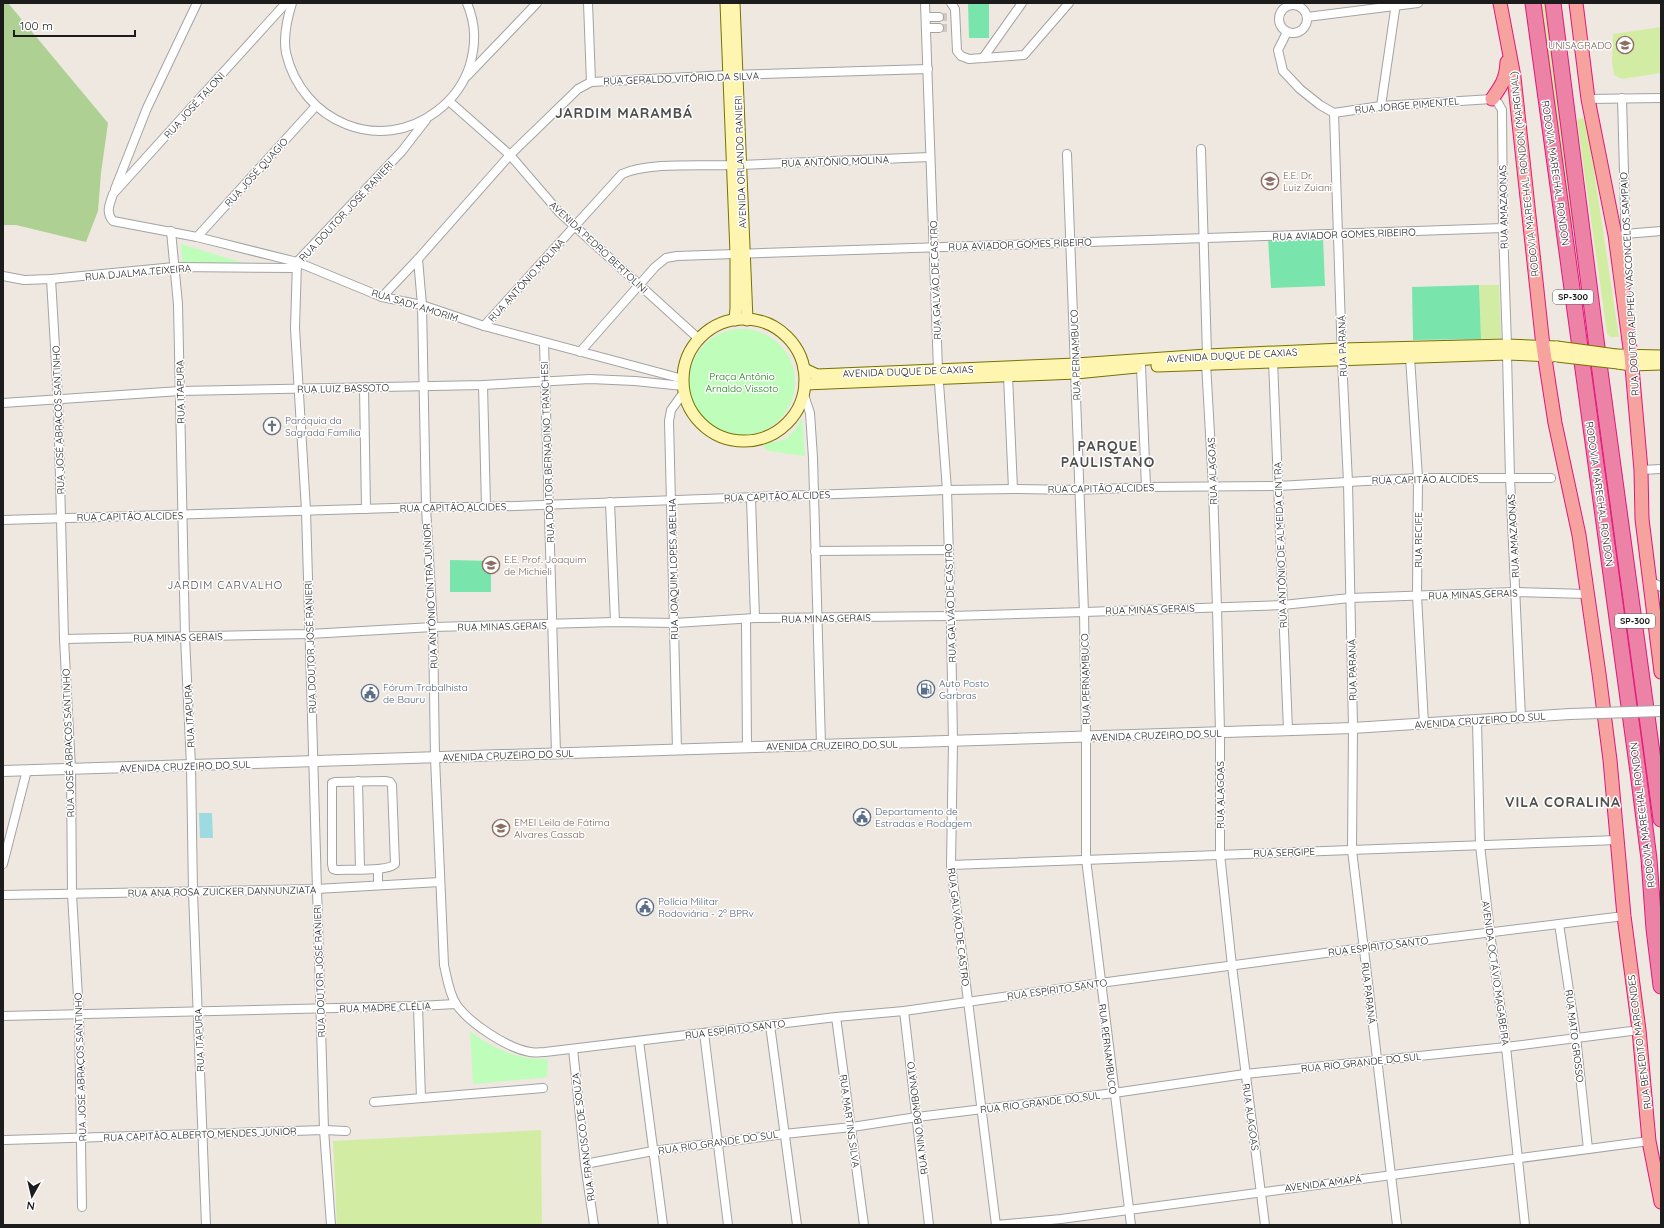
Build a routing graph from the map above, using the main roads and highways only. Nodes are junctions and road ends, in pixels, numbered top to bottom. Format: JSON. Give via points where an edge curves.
{"nodes":[{"id":1,"x":726,"y":3,"type":"edge"},
{"id":2,"x":734,"y":3,"type":"edge"},
{"id":3,"x":1500,"y":3,"type":"edge"},
{"id":4,"x":1533,"y":3,"type":"edge"},
{"id":5,"x":1553,"y":3,"type":"edge"},
{"id":6,"x":1576,"y":3,"type":"edge"},
{"id":7,"x":1508,"y":42,"type":"junction"},
{"id":8,"x":732,"y":75,"type":"junction"},
{"id":9,"x":1492,"y":98,"type":"road end"},
{"id":10,"x":740,"y":253,"type":"junction"},
{"id":11,"x":735,"y":320,"type":"junction"},
{"id":12,"x":747,"y":320,"type":"junction"},
{"id":13,"x":1507,"y":349,"type":"junction"},
{"id":14,"x":1543,"y":351,"type":"junction"},
{"id":15,"x":1342,"y":354,"type":"junction"},
{"id":16,"x":1661,"y":356,"type":"edge"},
{"id":17,"x":1207,"y":359,"type":"junction"},
{"id":18,"x":1631,"y":360,"type":"junction"},
{"id":19,"x":1661,"y":364,"type":"edge"},
{"id":20,"x":1076,"y":368,"type":"junction"},
{"id":21,"x":804,"y":369,"type":"junction"},
{"id":22,"x":938,"y":375,"type":"junction"},
{"id":23,"x":804,"y":388,"type":"junction"},
{"id":24,"x":1656,"y":584,"type":"edge"},
{"id":25,"x":1587,"y":594,"type":"joint"},
{"id":26,"x":1661,"y":672,"type":"edge"},
{"id":27,"x":1652,"y":753,"type":"junction"},
{"id":28,"x":1661,"y":794,"type":"edge"},
{"id":29,"x":1661,"y":819,"type":"edge"},
{"id":30,"x":1661,"y":986,"type":"edge"},
{"id":31,"x":1661,"y":1202,"type":"edge"}],
"edges":[{"from":1,"to":8,"type":"main road","name":"AVENIDA ORLANDO RANIERI"},
{"from":2,"to":8,"type":"main road","name":"AVENIDA ORLANDO RANIERI"},
{"from":3,"to":7,"type":"highway","name":"RODOVIA MARECHAL RONDON (MARGINAL)"},
{"from":4,"to":30,"type":"highway","name":"RODOVIA MARECHAL RONDON","number":"SP-300","via":[[1638,772]]},
{"from":5,"to":27,"type":"highway","name":"RODOVIA MARECHAL RONDON","number":"SP-300"},
{"from":6,"to":18,"type":"highway","via":[[1588,99],[1615,235]]},
{"from":7,"to":9,"type":"highway","via":[[1506,77]]},
{"from":7,"to":14,"type":"highway","name":"RODOVIA MARECHAL RONDON (MARGINAL)","via":[[1514,77]]},
{"from":8,"to":10,"type":"main road","name":"AVENIDA ORLANDO RANIERI"},
{"from":10,"to":11,"type":"main road","name":"AVENIDA ORLANDO RANIERI"},
{"from":10,"to":12,"type":"main road","name":"AVENIDA ORLANDO RANIERI"},
{"from":11,"to":12,"type":"main road"},
{"from":11,"to":23,"type":"main road","via":[[709,330],[689,353],[684,369],[683,386],[689,408],[699,421],[712,432],[727,438],[744,441],[760,438],[775,432],[792,417],[798,408]]},
{"from":12,"to":21,"type":"main road","via":[[768,324],[780,332],[799,354]]},
{"from":13,"to":14,"type":"main road","name":"AVENIDA DUQUE DE CAXIAS"},
{"from":13,"to":15,"type":"main road","name":"AVENIDA DUQUE DE CAXIAS"},
{"from":13,"to":15,"type":"main road","name":"AVENIDA DUQUE DE CAXIAS","via":[[1410,356]]},
{"from":14,"to":18,"type":"main road","name":"AVENIDA DUQUE DE CAXIAS","bridge":true},
{"from":14,"to":25,"type":"highway","name":"RODOVIA MARECHAL RONDON (MARGINAL)","via":[[1555,423],[1579,535]]},
{"from":15,"to":17,"type":"main road","name":"AVENIDA DUQUE DE CAXIAS"},
{"from":15,"to":17,"type":"main road","name":"AVENIDA DUQUE DE CAXIAS","via":[[1273,361]]},
{"from":16,"to":18,"type":"main road","name":"AVENIDA DUQUE DE CAXIAS"},
{"from":17,"to":20,"type":"main road","name":"AVENIDA DUQUE DE CAXIAS"},
{"from":17,"to":20,"type":"main road","name":"AVENIDA DUQUE DE CAXIAS","via":[[1141,366]]},
{"from":18,"to":19,"type":"main road","name":"AVENIDA DUQUE DE CAXIAS"},
{"from":18,"to":24,"type":"highway","name":"RUA DOUTOR ALPHEU VASCONCELOS SAMPAIO","via":[[1641,470],[1642,519]]},
{"from":20,"to":22,"type":"main road","name":"AVENIDA DUQUE DE CAXIAS"},
{"from":20,"to":22,"type":"main road","name":"AVENIDA DUQUE DE CAXIAS","via":[[1008,376]]},
{"from":21,"to":22,"type":"main road","name":"AVENIDA DUQUE DE CAXIAS","via":[[817,375]]},
{"from":21,"to":23,"type":"main road"},
{"from":22,"to":23,"type":"main road","name":"AVENIDA DUQUE DE CAXIAS"},
{"from":24,"to":26,"type":"highway"},
{"from":25,"to":31,"type":"highway","name":"RUA BENEDITO MARCONDES","via":[[1610,760],[1649,1141]]},
{"from":27,"to":28,"type":"highway"},
{"from":27,"to":29,"type":"highway","name":"RODOVIA MARECHAL RONDON","number":"SP-300"}]}
